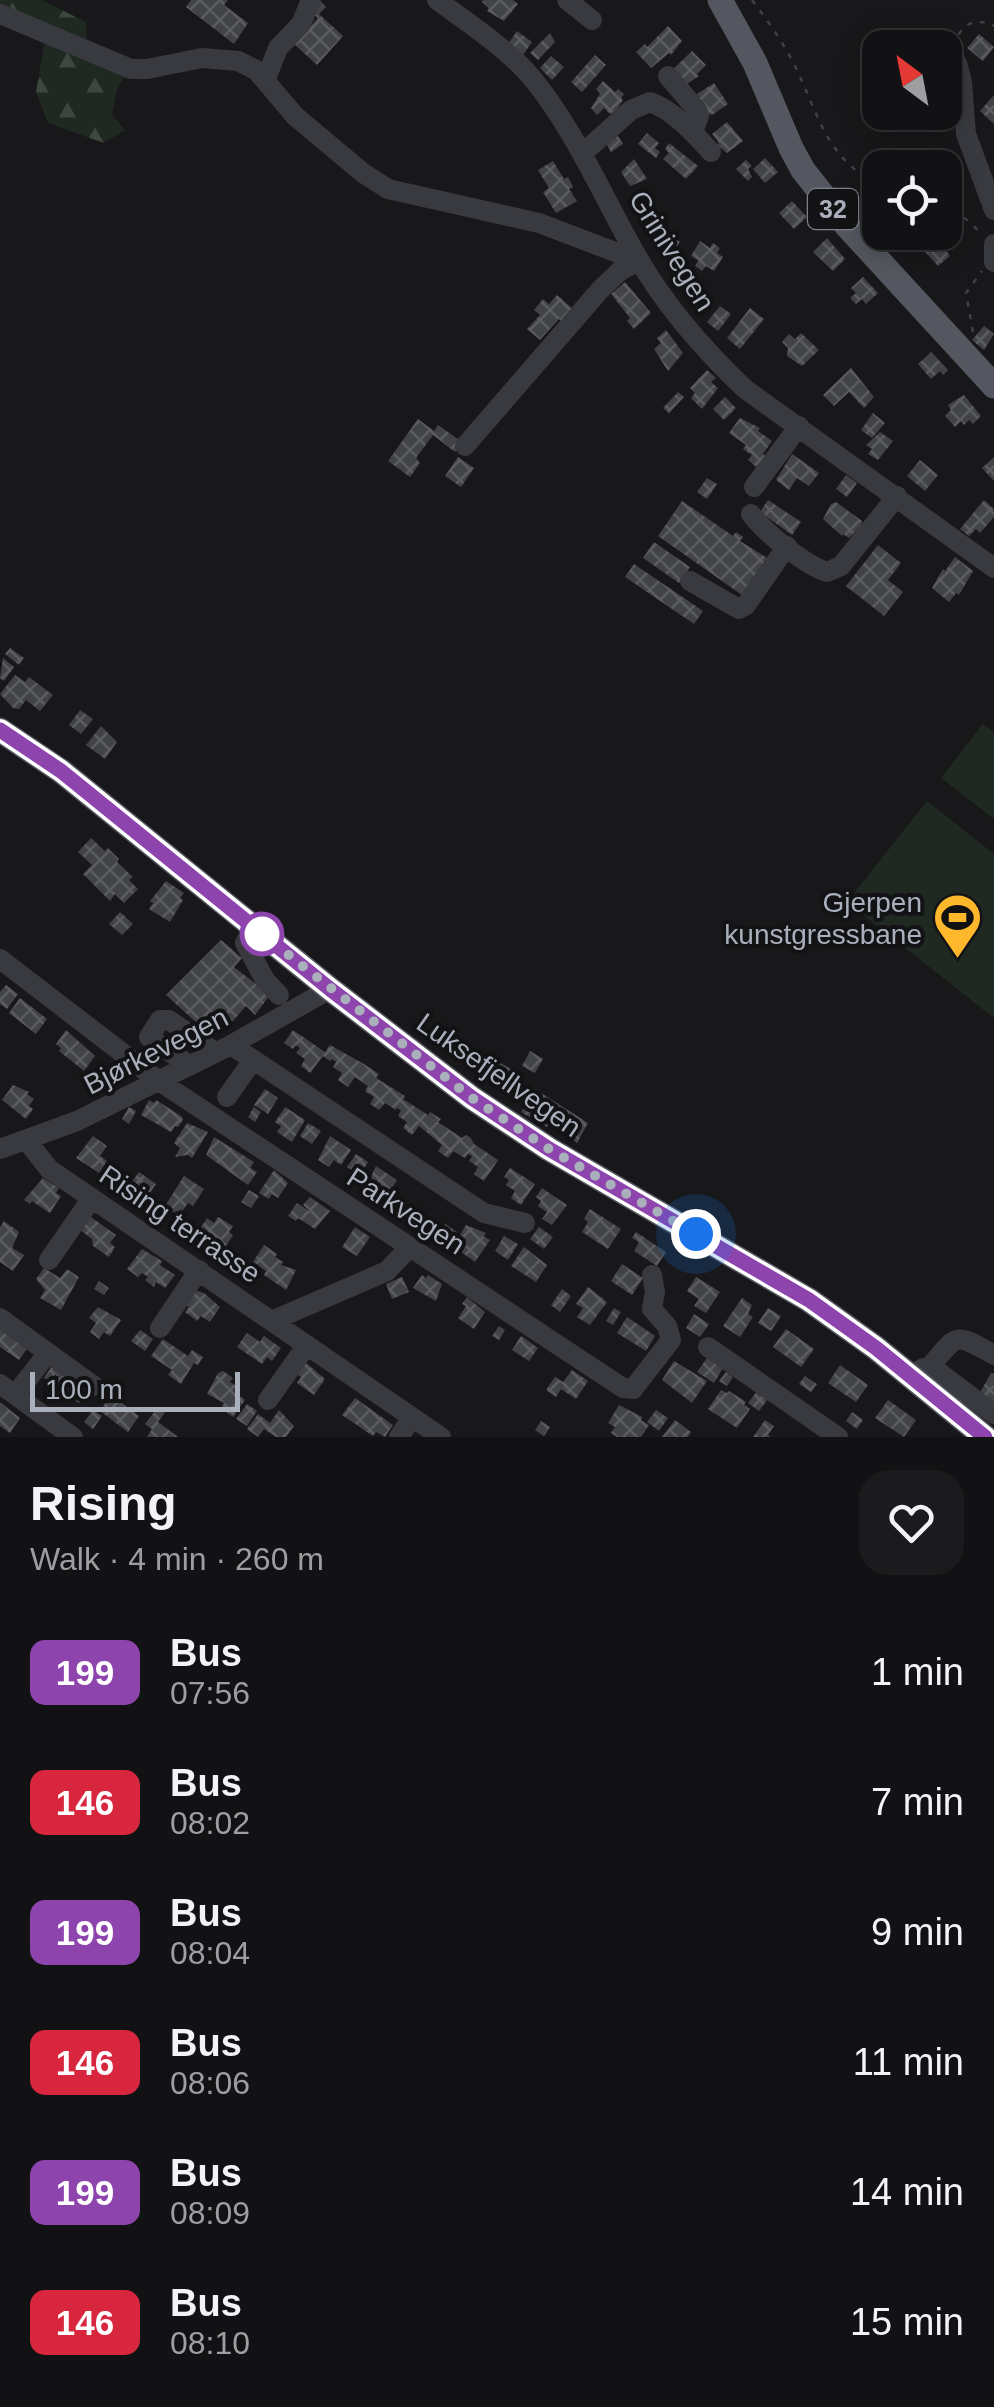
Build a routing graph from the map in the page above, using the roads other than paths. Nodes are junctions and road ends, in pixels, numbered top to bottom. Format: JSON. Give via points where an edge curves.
{"nodes":[{"id":1,"x":311,"y":0,"type":"edge"},
{"id":2,"x":437,"y":0,"type":"edge"},
{"id":3,"x":567,"y":0,"type":"edge"},
{"id":4,"x":720,"y":0,"type":"edge"},
{"id":5,"x":0,"y":14,"type":"edge"},
{"id":6,"x":592,"y":20,"type":"dead end"},
{"id":7,"x":668,"y":76,"type":"dead end"},
{"id":8,"x":266,"y":79,"type":"junction"},
{"id":9,"x":962,"y":82,"type":"edge"},
{"id":10,"x":694,"y":132,"type":"junction"},
{"id":11,"x":711,"y":152,"type":"dead end"},
{"id":12,"x":582,"y":154,"type":"junction"},
{"id":13,"x":994,"y":210,"type":"edge"},
{"id":14,"x":994,"y":246,"type":"edge"},
{"id":15,"x":640,"y":261,"type":"junction"},
{"id":16,"x":994,"y":261,"type":"edge"},
{"id":17,"x":994,"y":386,"type":"edge"},
{"id":18,"x":799,"y":426,"type":"junction"},
{"id":19,"x":464,"y":446,"type":"dead end"},
{"id":20,"x":754,"y":487,"type":"dead end"},
{"id":21,"x":896,"y":496,"type":"junction"},
{"id":22,"x":750,"y":514,"type":"dead end"},
{"id":23,"x":787,"y":546,"type":"junction"},
{"id":24,"x":994,"y":568,"type":"edge"},
{"id":25,"x":690,"y":581,"type":"dead end"},
{"id":26,"x":0,"y":730,"type":"edge"},
{"id":27,"x":254,"y":928,"type":"junction"},
{"id":28,"x":0,"y":959,"type":"edge"},
{"id":29,"x":330,"y":989,"type":"junction"},
{"id":30,"x":280,"y":995,"type":"dead end"},
{"id":31,"x":224,"y":1049,"type":"junction"},
{"id":32,"x":253,"y":1060,"type":"junction"},
{"id":33,"x":190,"y":1066,"type":"junction"},
{"id":34,"x":159,"y":1081,"type":"junction"},
{"id":35,"x":226,"y":1097,"type":"dead end"},
{"id":36,"x":10,"y":1144,"type":"edge"},
{"id":37,"x":92,"y":1198,"type":"junction"},
{"id":38,"x":525,"y":1223,"type":"dead end"},
{"id":39,"x":410,"y":1248,"type":"junction"},
{"id":40,"x":49,"y":1260,"type":"dead end"},
{"id":41,"x":199,"y":1270,"type":"junction"},
{"id":42,"x":652,"y":1275,"type":"dead end"},
{"id":43,"x":0,"y":1318,"type":"edge"},
{"id":44,"x":274,"y":1320,"type":"junction"},
{"id":45,"x":160,"y":1328,"type":"dead end"},
{"id":46,"x":307,"y":1345,"type":"junction"},
{"id":47,"x":708,"y":1347,"type":"dead end"},
{"id":48,"x":48,"y":1352,"type":"junction"},
{"id":49,"x":994,"y":1355,"type":"edge"},
{"id":50,"x":920,"y":1373,"type":"junction"},
{"id":51,"x":94,"y":1386,"type":"dead end"},
{"id":52,"x":8,"y":1390,"type":"edge"},
{"id":53,"x":268,"y":1400,"type":"dead end"},
{"id":54,"x":994,"y":1414,"type":"edge"},
{"id":55,"x":412,"y":1417,"type":"junction"},
{"id":56,"x":74,"y":1437,"type":"edge"},
{"id":57,"x":399,"y":1437,"type":"edge"},
{"id":58,"x":441,"y":1437,"type":"edge"},
{"id":59,"x":838,"y":1437,"type":"edge"},
{"id":60,"x":985,"y":1437,"type":"edge"}],
"edges":[{"from":1,"to":8,"type":"street"},
{"from":2,"to":12,"type":"street","name":"Grinivegen","via":[[532,77]]},
{"from":3,"to":6,"type":"street"},
{"from":4,"to":17,"type":"main road","number":"32","via":[[803,170]]},
{"from":5,"to":8,"type":"street","via":[[131,68],[218,58],[238,61]]},
{"from":7,"to":10,"type":"street","via":[[699,116]]},
{"from":8,"to":15,"type":"street","via":[[295,116],[388,190],[539,223]]},
{"from":9,"to":13,"type":"street","via":[[966,134]]},
{"from":10,"to":11,"type":"street"},
{"from":10,"to":12,"type":"street","via":[[663,108],[644,103]]},
{"from":12,"to":15,"type":"street","name":"Grinivegen"},
{"from":14,"to":16,"type":"street"},
{"from":15,"to":18,"type":"street","name":"Grinivegen","via":[[708,353]]},
{"from":15,"to":19,"type":"street","via":[[600,290]]},
{"from":18,"to":20,"type":"street"},
{"from":18,"to":21,"type":"street","name":"Grinivegen"},
{"from":21,"to":23,"type":"street","via":[[834,570],[817,569]]},
{"from":21,"to":24,"type":"street","name":"Grinivegen"},
{"from":22,"to":23,"type":"street"},
{"from":23,"to":25,"type":"street","via":[[739,609]]},
{"from":26,"to":27,"type":"main road","name":"Luksefjellvegen","via":[[61,771]]},
{"from":27,"to":29,"type":"main road","name":"Luksefjellvegen"},
{"from":27,"to":30,"type":"street","via":[[245,943]]},
{"from":28,"to":34,"type":"street","name":"Parkvegen"},
{"from":29,"to":31,"type":"street","name":"Bjørkevegen"},
{"from":29,"to":50,"type":"main road","name":"Luksefjellvegen","via":[[506,1121]]},
{"from":31,"to":32,"type":"street"},
{"from":31,"to":33,"type":"street","name":"Bjørkevegen"},
{"from":31,"to":33,"type":"street","via":[[160,1020],[149,1037]]},
{"from":32,"to":35,"type":"street"},
{"from":32,"to":38,"type":"street","via":[[484,1213]]},
{"from":33,"to":34,"type":"street","name":"Bjørkevegen"},
{"from":34,"to":36,"type":"street","name":"Bjørkevegen"},
{"from":34,"to":39,"type":"street","name":"Parkvegen"},
{"from":36,"to":37,"type":"street","name":"Rising terrasse"},
{"from":37,"to":40,"type":"street","name":"Rising terrasse"},
{"from":37,"to":41,"type":"street","name":"Rising terrasse"},
{"from":39,"to":42,"type":"street","name":"Parkvegen","via":[[623,1388],[641,1382],[671,1340],[652,1310]]},
{"from":39,"to":44,"type":"street","via":[[387,1271]]},
{"from":41,"to":44,"type":"street","name":"Rising terrasse"},
{"from":41,"to":45,"type":"street"},
{"from":43,"to":48,"type":"street"},
{"from":44,"to":46,"type":"street","name":"Rising terrasse"},
{"from":46,"to":53,"type":"street"},
{"from":46,"to":55,"type":"street","name":"Rising terrasse"},
{"from":47,"to":59,"type":"street"},
{"from":48,"to":51,"type":"street"},
{"from":48,"to":52,"type":"street"},
{"from":49,"to":50,"type":"street","via":[[958,1338]]},
{"from":50,"to":54,"type":"street","via":[[940,1373]]},
{"from":50,"to":60,"type":"main road","name":"Luksefjellvegen"},
{"from":52,"to":56,"type":"street"},
{"from":55,"to":57,"type":"street"},
{"from":55,"to":58,"type":"street","name":"Rising terrasse"}]}
